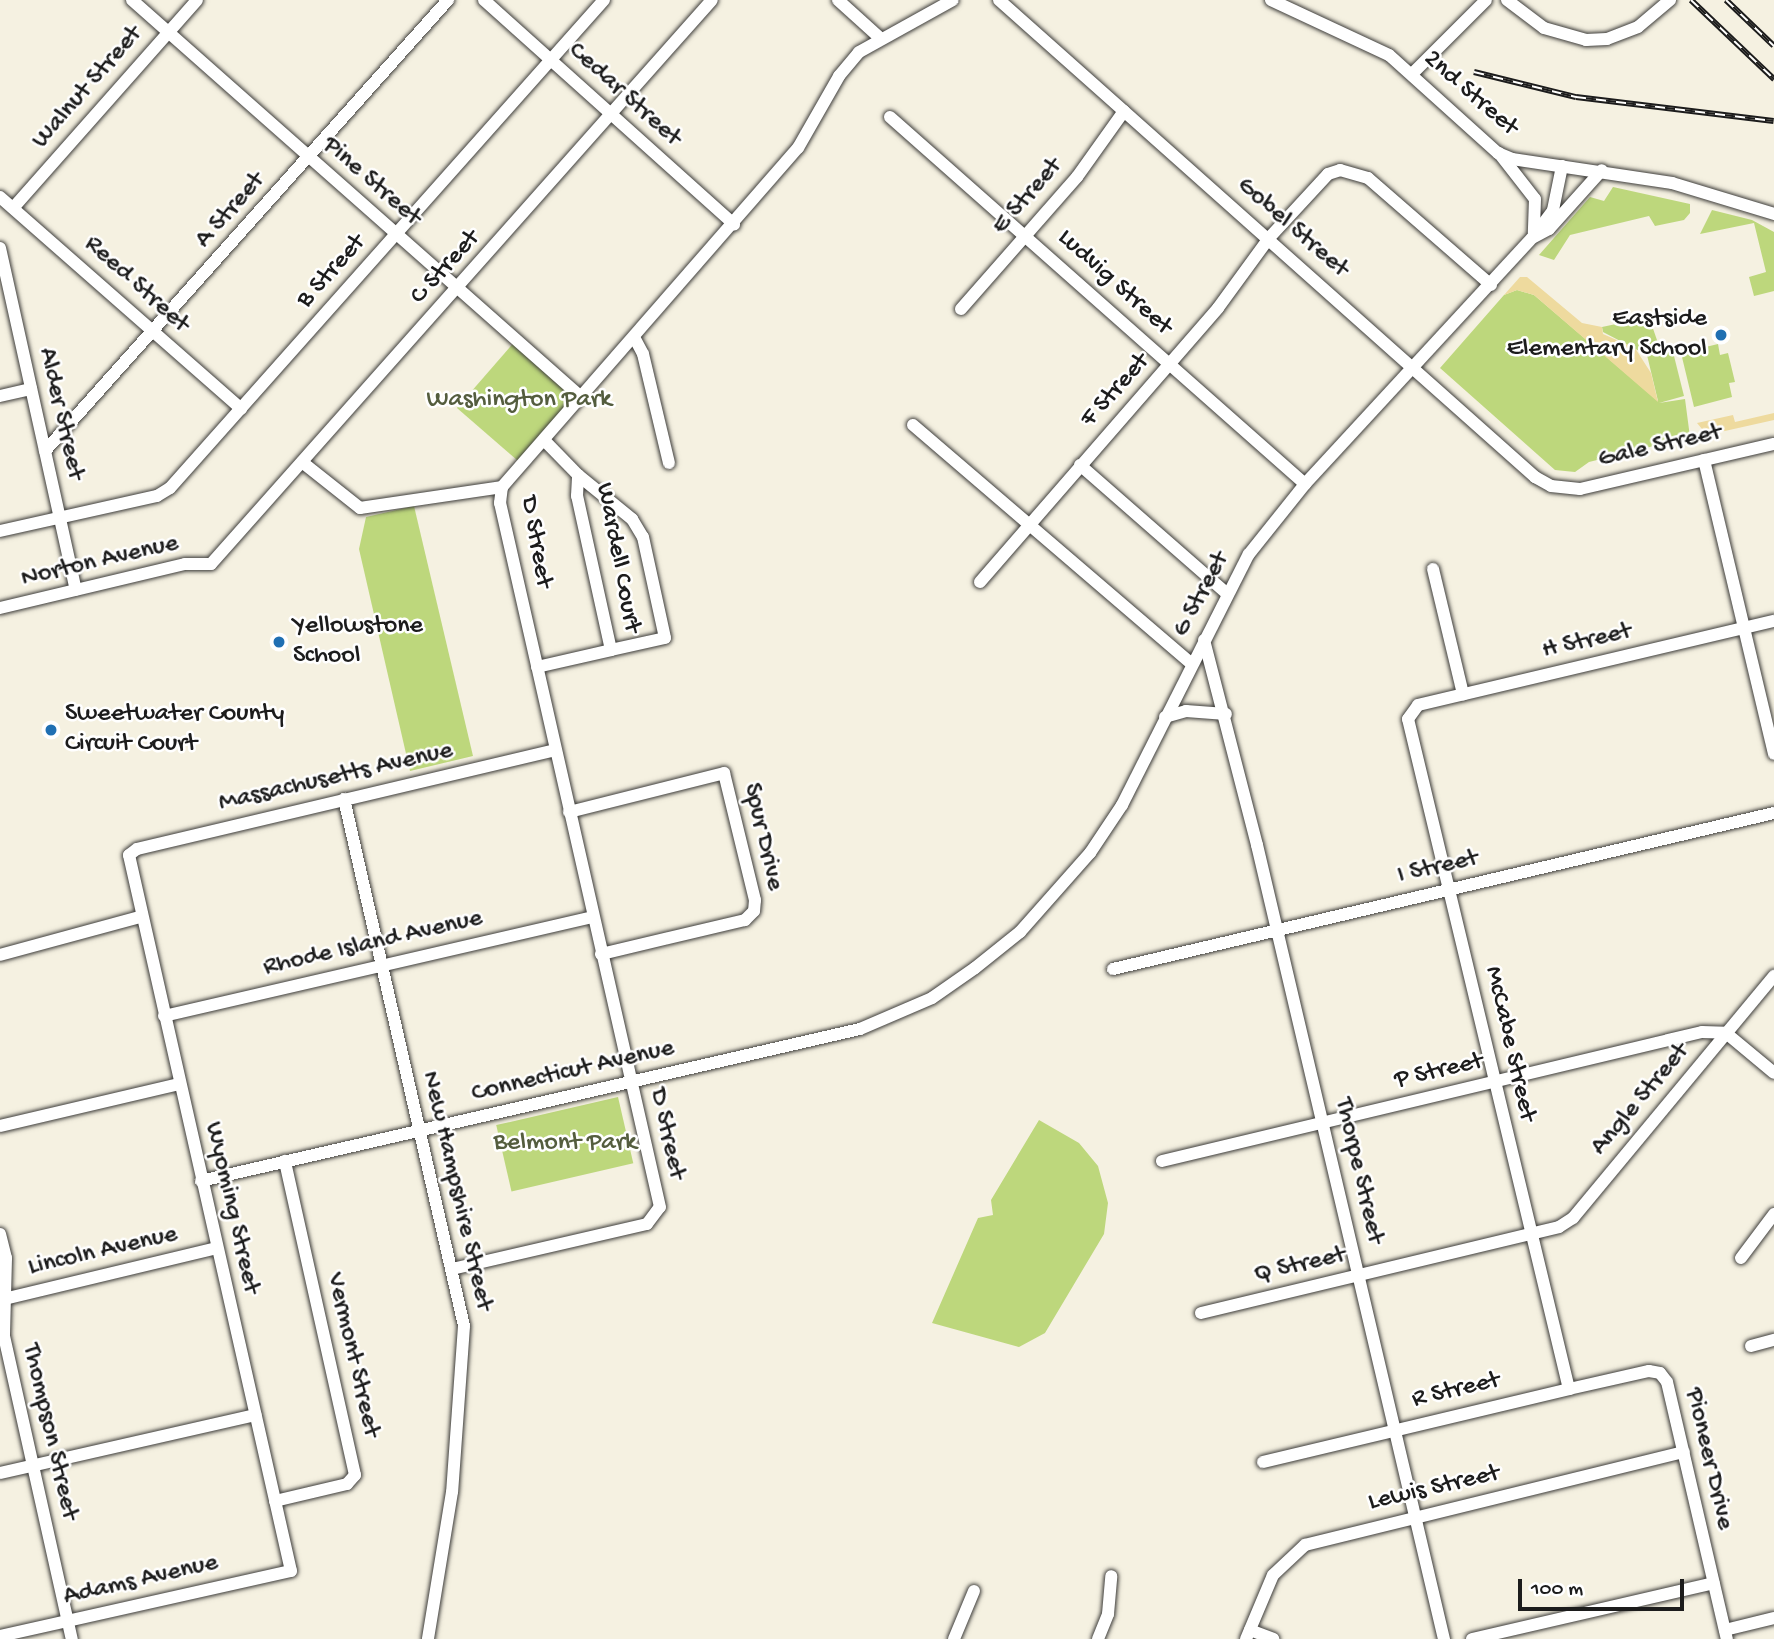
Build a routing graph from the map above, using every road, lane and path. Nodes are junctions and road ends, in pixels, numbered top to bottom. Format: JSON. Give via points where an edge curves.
{"nodes":[{"id":1,"x":132,"y":0,"type":"edge"},
{"id":2,"x":197,"y":0,"type":"edge"},
{"id":3,"x":448,"y":0,"type":"edge"},
{"id":4,"x":484,"y":0,"type":"edge"},
{"id":5,"x":604,"y":0,"type":"edge"},
{"id":6,"x":712,"y":0,"type":"edge"},
{"id":7,"x":838,"y":0,"type":"edge"},
{"id":8,"x":953,"y":0,"type":"edge"},
{"id":9,"x":999,"y":0,"type":"edge"},
{"id":10,"x":1271,"y":0,"type":"edge"},
{"id":11,"x":1486,"y":0,"type":"edge"},
{"id":12,"x":1507,"y":0,"type":"edge"},
{"id":13,"x":1670,"y":0,"type":"edge"},
{"id":14,"x":168,"y":32,"type":"junction"},
{"id":15,"x":880,"y":38,"type":"junction"},
{"id":16,"x":551,"y":60,"type":"junction"},
{"id":17,"x":1413,"y":73,"type":"junction"},
{"id":18,"x":1124,"y":111,"type":"junction"},
{"id":19,"x":611,"y":114,"type":"junction"},
{"id":20,"x":890,"y":117,"type":"dead end"},
{"id":21,"x":1498,"y":153,"type":"junction"},
{"id":22,"x":309,"y":157,"type":"junction"},
{"id":23,"x":1562,"y":166,"type":"junction"},
{"id":24,"x":1602,"y":170,"type":"junction"},
{"id":25,"x":0,"y":197,"type":"edge"},
{"id":26,"x":14,"y":207,"type":"junction"},
{"id":27,"x":1774,"y":214,"type":"edge"},
{"id":28,"x":734,"y":224,"type":"junction"},
{"id":29,"x":397,"y":234,"type":"junction"},
{"id":30,"x":1026,"y":235,"type":"junction"},
{"id":31,"x":1533,"y":237,"type":"junction"},
{"id":32,"x":1269,"y":238,"type":"junction"},
{"id":33,"x":1,"y":255,"type":"edge"},
{"id":34,"x":1491,"y":285,"type":"junction"},
{"id":35,"x":458,"y":289,"type":"junction"},
{"id":36,"x":961,"y":309,"type":"dead end"},
{"id":37,"x":155,"y":332,"type":"junction"},
{"id":38,"x":634,"y":337,"type":"junction"},
{"id":39,"x":1170,"y":364,"type":"junction"},
{"id":40,"x":1416,"y":369,"type":"junction"},
{"id":41,"x":31,"y":389,"type":"junction"},
{"id":42,"x":0,"y":396,"type":"edge"},
{"id":43,"x":581,"y":397,"type":"junction"},
{"id":44,"x":241,"y":409,"type":"junction"},
{"id":45,"x":914,"y":425,"type":"dead end"},
{"id":46,"x":544,"y":440,"type":"junction"},
{"id":47,"x":1774,"y":444,"type":"edge"},
{"id":48,"x":45,"y":451,"type":"junction"},
{"id":49,"x":1704,"y":460,"type":"junction"},
{"id":50,"x":302,"y":462,"type":"junction"},
{"id":51,"x":669,"y":463,"type":"dead end"},
{"id":52,"x":1080,"y":465,"type":"junction"},
{"id":53,"x":578,"y":475,"type":"junction"},
{"id":54,"x":1305,"y":484,"type":"junction"},
{"id":55,"x":502,"y":488,"type":"junction"},
{"id":56,"x":1556,"y":489,"type":"joint"},
{"id":57,"x":60,"y":517,"type":"junction"},
{"id":58,"x":1030,"y":523,"type":"junction"},
{"id":59,"x":0,"y":531,"type":"edge"},
{"id":60,"x":211,"y":564,"type":"joint"},
{"id":61,"x":1433,"y":569,"type":"dead end"},
{"id":62,"x":980,"y":582,"type":"dead end"},
{"id":63,"x":76,"y":590,"type":"junction"},
{"id":64,"x":1226,"y":593,"type":"junction"},
{"id":65,"x":0,"y":608,"type":"edge"},
{"id":66,"x":1774,"y":621,"type":"edge"},
{"id":67,"x":1744,"y":628,"type":"junction"},
{"id":68,"x":1204,"y":640,"type":"junction"},
{"id":69,"x":611,"y":650,"type":"junction"},
{"id":70,"x":1192,"y":664,"type":"junction"},
{"id":71,"x":537,"y":667,"type":"junction"},
{"id":72,"x":1463,"y":694,"type":"junction"},
{"id":73,"x":1411,"y":709,"type":"joint"},
{"id":74,"x":1226,"y":714,"type":"junction"},
{"id":75,"x":1166,"y":717,"type":"junction"},
{"id":76,"x":555,"y":751,"type":"junction"},
{"id":77,"x":1774,"y":754,"type":"edge"},
{"id":78,"x":344,"y":799,"type":"junction"},
{"id":79,"x":569,"y":812,"type":"junction"},
{"id":80,"x":1774,"y":813,"type":"edge"},
{"id":81,"x":129,"y":855,"type":"joint"},
{"id":82,"x":1449,"y":888,"type":"junction"},
{"id":83,"x":140,"y":917,"type":"junction"},
{"id":84,"x":593,"y":917,"type":"junction"},
{"id":85,"x":1277,"y":929,"type":"junction"},
{"id":86,"x":601,"y":954,"type":"junction"},
{"id":87,"x":0,"y":955,"type":"edge"},
{"id":88,"x":382,"y":965,"type":"junction"},
{"id":89,"x":1113,"y":968,"type":"dead end"},
{"id":90,"x":1774,"y":976,"type":"edge"},
{"id":91,"x":164,"y":1016,"type":"junction"},
{"id":92,"x":872,"y":1025,"type":"joint"},
{"id":93,"x":1726,"y":1033,"type":"junction"},
{"id":94,"x":1774,"y":1073,"type":"edge"},
{"id":95,"x":630,"y":1082,"type":"junction"},
{"id":96,"x":1495,"y":1082,"type":"junction"},
{"id":97,"x":179,"y":1084,"type":"junction"},
{"id":98,"x":1323,"y":1122,"type":"junction"},
{"id":99,"x":0,"y":1126,"type":"edge"},
{"id":100,"x":420,"y":1130,"type":"junction"},
{"id":101,"x":285,"y":1161,"type":"junction"},
{"id":102,"x":1162,"y":1161,"type":"dead end"},
{"id":103,"x":201,"y":1181,"type":"junction"},
{"id":104,"x":1774,"y":1214,"type":"edge"},
{"id":105,"x":0,"y":1234,"type":"edge"},
{"id":106,"x":1531,"y":1234,"type":"junction"},
{"id":107,"x":217,"y":1248,"type":"junction"},
{"id":108,"x":1741,"y":1258,"type":"dead end"},
{"id":109,"x":452,"y":1269,"type":"junction"},
{"id":110,"x":1360,"y":1276,"type":"junction"},
{"id":111,"x":2,"y":1299,"type":"edge"},
{"id":112,"x":1201,"y":1313,"type":"dead end"},
{"id":113,"x":1774,"y":1340,"type":"edge"},
{"id":114,"x":1751,"y":1346,"type":"dead end"},
{"id":115,"x":1660,"y":1373,"type":"joint"},
{"id":116,"x":1569,"y":1389,"type":"junction"},
{"id":117,"x":255,"y":1415,"type":"junction"},
{"id":118,"x":1394,"y":1429,"type":"junction"},
{"id":119,"x":1684,"y":1452,"type":"junction"},
{"id":120,"x":1263,"y":1462,"type":"dead end"},
{"id":121,"x":33,"y":1465,"type":"junction"},
{"id":122,"x":0,"y":1473,"type":"edge"},
{"id":123,"x":275,"y":1501,"type":"junction"},
{"id":124,"x":1415,"y":1517,"type":"junction"},
{"id":125,"x":291,"y":1571,"type":"joint"},
{"id":126,"x":1111,"y":1576,"type":"dead end"},
{"id":127,"x":1714,"y":1583,"type":"junction"},
{"id":128,"x":974,"y":1591,"type":"dead end"},
{"id":129,"x":1774,"y":1618,"type":"edge"},
{"id":130,"x":68,"y":1621,"type":"junction"},
{"id":131,"x":1248,"y":1634,"type":"edge"},
{"id":132,"x":1726,"y":1634,"type":"edge"},
{"id":133,"x":0,"y":1636,"type":"edge"},
{"id":134,"x":72,"y":1639,"type":"edge"},
{"id":135,"x":428,"y":1639,"type":"edge"},
{"id":136,"x":954,"y":1639,"type":"edge"},
{"id":137,"x":1098,"y":1639,"type":"edge"},
{"id":138,"x":1273,"y":1639,"type":"edge"},
{"id":139,"x":1444,"y":1639,"type":"edge"},
{"id":140,"x":1472,"y":1639,"type":"edge"}],
"edges":[{"from":1,"to":14,"type":"street","name":"Pine Street"},
{"from":2,"to":14,"type":"street","name":"Walnut Street"},
{"from":3,"to":22,"type":"street","name":"A Street"},
{"from":4,"to":16,"type":"street","name":"Cedar Street"},
{"from":5,"to":16,"type":"street","name":"B Street"},
{"from":6,"to":19,"type":"street","name":"C Street"},
{"from":7,"to":15,"type":"street"},
{"from":8,"to":15,"type":"street","name":"D Street"},
{"from":9,"to":18,"type":"street","name":"Gobel Street"},
{"from":10,"to":17,"type":"street","name":"2nd Street","via":[[1366,41]]},
{"from":11,"to":17,"type":"street"},
{"from":12,"to":13,"type":"street","via":[[1544,28],[1586,40],[1606,39],[1638,27]]},
{"from":14,"to":22,"type":"street","name":"Pine Street"},
{"from":14,"to":26,"type":"street","name":"Walnut Street"},
{"from":15,"to":28,"type":"street","name":"D Street","via":[[859,52],[839,76],[799,148]]},
{"from":16,"to":19,"type":"street","name":"Cedar Street"},
{"from":16,"to":29,"type":"street","name":"B Street"},
{"from":17,"to":21,"type":"street","name":"2nd Street"},
{"from":18,"to":30,"type":"street","name":"E Street","via":[[1077,177]]},
{"from":18,"to":32,"type":"street","name":"Gobel Street"},
{"from":19,"to":28,"type":"street","name":"Cedar Street"},
{"from":19,"to":35,"type":"street","name":"C Street"},
{"from":20,"to":30,"type":"street","name":"Ludvig Street"},
{"from":21,"to":23,"type":"street","name":"2nd Street"},
{"from":21,"to":31,"type":"street","via":[[1535,199]]},
{"from":22,"to":29,"type":"street","name":"Pine Street"},
{"from":22,"to":37,"type":"street","name":"A Street"},
{"from":23,"to":24,"type":"street","name":"2nd Street"},
{"from":23,"to":31,"type":"street","name":"G Street","via":[[1553,210]]},
{"from":24,"to":27,"type":"street","name":"2nd Street","via":[[1672,183]]},
{"from":24,"to":31,"type":"street","via":[[1549,229]]},
{"from":25,"to":26,"type":"street","name":"Reed Street"},
{"from":26,"to":37,"type":"street","name":"Reed Street"},
{"from":28,"to":38,"type":"street","name":"D Street"},
{"from":29,"to":35,"type":"street","name":"Pine Street"},
{"from":29,"to":44,"type":"street","name":"B Street"},
{"from":30,"to":36,"type":"street","name":"E Street"},
{"from":30,"to":39,"type":"street","name":"Ludvig Street"},
{"from":31,"to":34,"type":"street","name":"G Street"},
{"from":32,"to":34,"type":"street","name":"F Street","via":[[1318,181],[1340,170],[1368,178]]},
{"from":32,"to":39,"type":"street","name":"F Street"},
{"from":32,"to":40,"type":"street","name":"Gobel Street"},
{"from":33,"to":41,"type":"street","name":"Alder Street"},
{"from":34,"to":40,"type":"street","name":"G Street"},
{"from":35,"to":43,"type":"street","name":"Pine Street"},
{"from":35,"to":50,"type":"street","name":"C Street"},
{"from":37,"to":44,"type":"street","name":"Reed Street"},
{"from":37,"to":48,"type":"street","name":"A Street"},
{"from":38,"to":43,"type":"street","name":"D Street"},
{"from":38,"to":51,"type":"street","via":[[643,354]]},
{"from":39,"to":52,"type":"street","name":"F Street"},
{"from":39,"to":54,"type":"street","name":"Ludvig Street"},
{"from":40,"to":54,"type":"street","name":"G Street"},
{"from":40,"to":56,"type":"street","name":"Gobel Street","via":[[1535,477]]},
{"from":41,"to":42,"type":"street"},
{"from":41,"to":48,"type":"street","name":"Alder Street"},
{"from":43,"to":46,"type":"street","name":"D Street"},
{"from":44,"to":57,"type":"street","name":"B Street","via":[[170,488],[157,496]]},
{"from":45,"to":58,"type":"street"},
{"from":46,"to":53,"type":"street","name":"Wardell Court"},
{"from":46,"to":55,"type":"street","name":"D Street"},
{"from":47,"to":49,"type":"street","name":"Gale Street"},
{"from":48,"to":57,"type":"street","name":"Alder Street"},
{"from":49,"to":56,"type":"street","name":"Gale Street","via":[[1580,489]]},
{"from":49,"to":67,"type":"street"},
{"from":50,"to":55,"type":"street","via":[[360,508]]},
{"from":50,"to":60,"type":"street","name":"C Street"},
{"from":52,"to":58,"type":"street","name":"F Street"},
{"from":52,"to":64,"type":"street"},
{"from":53,"to":69,"type":"street","name":"Wardell Court","via":[[577,496]]},
{"from":53,"to":69,"type":"street","name":"Wardell Court","via":[[632,519],[643,537],[665,638]]},
{"from":54,"to":64,"type":"street","name":"G Street","via":[[1255,545]]},
{"from":55,"to":71,"type":"street","name":"D Street","via":[[500,503]]},
{"from":57,"to":59,"type":"street","name":"B Street"},
{"from":57,"to":63,"type":"street","name":"Alder Street"},
{"from":58,"to":62,"type":"street","name":"F Street"},
{"from":58,"to":70,"type":"street"},
{"from":60,"to":63,"type":"street","name":"Norton Avenue","via":[[185,565]]},
{"from":61,"to":72,"type":"street"},
{"from":63,"to":65,"type":"street","name":"Norton Avenue"},
{"from":64,"to":68,"type":"street","name":"G Street"},
{"from":66,"to":67,"type":"street","name":"H Street"},
{"from":67,"to":72,"type":"street","name":"H Street"},
{"from":67,"to":77,"type":"street"},
{"from":68,"to":70,"type":"street","name":"G Street"},
{"from":68,"to":74,"type":"street","name":"Thorpe Street"},
{"from":69,"to":71,"type":"street","name":"Wardell Court"},
{"from":70,"to":75,"type":"street","name":"G Street"},
{"from":71,"to":76,"type":"street","name":"D Street"},
{"from":72,"to":73,"type":"street","name":"H Street"},
{"from":73,"to":82,"type":"street","name":"McCabe Street","via":[[1408,719]]},
{"from":74,"to":75,"type":"street","via":[[1186,711]]},
{"from":74,"to":85,"type":"street","name":"Thorpe Street"},
{"from":75,"to":92,"type":"street","name":"G Street","via":[[1122,804],[1060,890],[1020,932],[932,998]]},
{"from":76,"to":78,"type":"street","name":"Massachusetts Avenue"},
{"from":76,"to":79,"type":"street","name":"D Street"},
{"from":78,"to":81,"type":"street","name":"Massachusetts Avenue","via":[[137,849]]},
{"from":78,"to":88,"type":"street","name":"New Hampshire Street"},
{"from":79,"to":84,"type":"street","name":"D Street"},
{"from":79,"to":86,"type":"street","name":"Spur Drive","via":[[724,773],[754,911],[745,920]]},
{"from":80,"to":82,"type":"street","name":"I Street"},
{"from":81,"to":83,"type":"street","name":"Wyoming Street"},
{"from":82,"to":85,"type":"street","name":"I Street"},
{"from":82,"to":96,"type":"street","name":"McCabe Street"},
{"from":83,"to":87,"type":"street"},
{"from":83,"to":91,"type":"street","name":"Wyoming Street"},
{"from":84,"to":86,"type":"street","name":"D Street"},
{"from":84,"to":88,"type":"street","name":"Rhode Island Avenue"},
{"from":85,"to":89,"type":"street","name":"I Street"},
{"from":85,"to":98,"type":"street","name":"Thorpe Street"},
{"from":86,"to":95,"type":"street","name":"D Street"},
{"from":88,"to":91,"type":"street","name":"Rhode Island Avenue"},
{"from":88,"to":100,"type":"street","name":"New Hampshire Street"},
{"from":90,"to":93,"type":"street","name":"Angle Street"},
{"from":91,"to":97,"type":"street","name":"Wyoming Street"},
{"from":92,"to":95,"type":"street","name":"Connecticut Avenue"},
{"from":93,"to":94,"type":"street"},
{"from":93,"to":96,"type":"street","name":"P Street","via":[[1702,1032]]},
{"from":93,"to":106,"type":"street","name":"Angle Street","via":[[1573,1218]]},
{"from":95,"to":100,"type":"street","name":"Connecticut Avenue"},
{"from":95,"to":109,"type":"street","name":"D Street","via":[[660,1207],[655,1217],[647,1224]]},
{"from":96,"to":98,"type":"street","name":"P Street"},
{"from":96,"to":106,"type":"street","name":"McCabe Street"},
{"from":97,"to":99,"type":"street"},
{"from":97,"to":103,"type":"street","name":"Wyoming Street"},
{"from":98,"to":102,"type":"street","name":"P Street"},
{"from":98,"to":110,"type":"street","name":"Thorpe Street"},
{"from":100,"to":101,"type":"street","name":"Connecticut Avenue"},
{"from":100,"to":109,"type":"street","name":"New Hampshire Street"},
{"from":101,"to":103,"type":"street","name":"Connecticut Avenue"},
{"from":101,"to":123,"type":"street","name":"Vermont Street","via":[[355,1475],[347,1484]]},
{"from":103,"to":107,"type":"street","name":"Wyoming Street"},
{"from":104,"to":108,"type":"street"},
{"from":105,"to":111,"type":"street","name":"Thompson Street","via":[[6,1258]]},
{"from":106,"to":110,"type":"street","name":"Q Street"},
{"from":106,"to":116,"type":"street","name":"McCabe Street"},
{"from":107,"to":111,"type":"street","name":"Lincoln Avenue"},
{"from":107,"to":117,"type":"street","name":"Wyoming Street"},
{"from":109,"to":135,"type":"street","name":"New Hampshire Street","via":[[464,1326],[452,1492]]},
{"from":110,"to":112,"type":"street","name":"Q Street"},
{"from":110,"to":118,"type":"street","name":"Thorpe Street"},
{"from":111,"to":121,"type":"street","name":"Thompson Street","via":[[4,1336]]},
{"from":113,"to":114,"type":"street"},
{"from":115,"to":116,"type":"street","name":"R Street","via":[[1649,1371]]},
{"from":115,"to":119,"type":"street","name":"Pioneer Drive","via":[[1667,1382]]},
{"from":116,"to":118,"type":"street","name":"R Street"},
{"from":117,"to":121,"type":"street"},
{"from":117,"to":123,"type":"street","name":"Wyoming Street"},
{"from":118,"to":120,"type":"street","name":"R Street"},
{"from":118,"to":124,"type":"street","name":"Thorpe Street"},
{"from":119,"to":124,"type":"street","name":"Lewis Street"},
{"from":119,"to":127,"type":"street","name":"Pioneer Drive"},
{"from":121,"to":122,"type":"street"},
{"from":121,"to":130,"type":"street","name":"Thompson Street"},
{"from":123,"to":125,"type":"street","name":"Wyoming Street"},
{"from":124,"to":131,"type":"street","name":"Lewis Street","via":[[1305,1545],[1273,1575]]},
{"from":124,"to":139,"type":"street","name":"Thorpe Street"},
{"from":125,"to":130,"type":"street","name":"Adams Avenue"},
{"from":126,"to":137,"type":"street","via":[[1108,1614]]},
{"from":127,"to":132,"type":"street","name":"Pioneer Drive"},
{"from":127,"to":140,"type":"street"},
{"from":128,"to":136,"type":"street"},
{"from":129,"to":132,"type":"street"},
{"from":130,"to":133,"type":"street","name":"Adams Avenue"},
{"from":130,"to":134,"type":"street","name":"Thompson Street"},
{"from":131,"to":138,"type":"street"}]}
